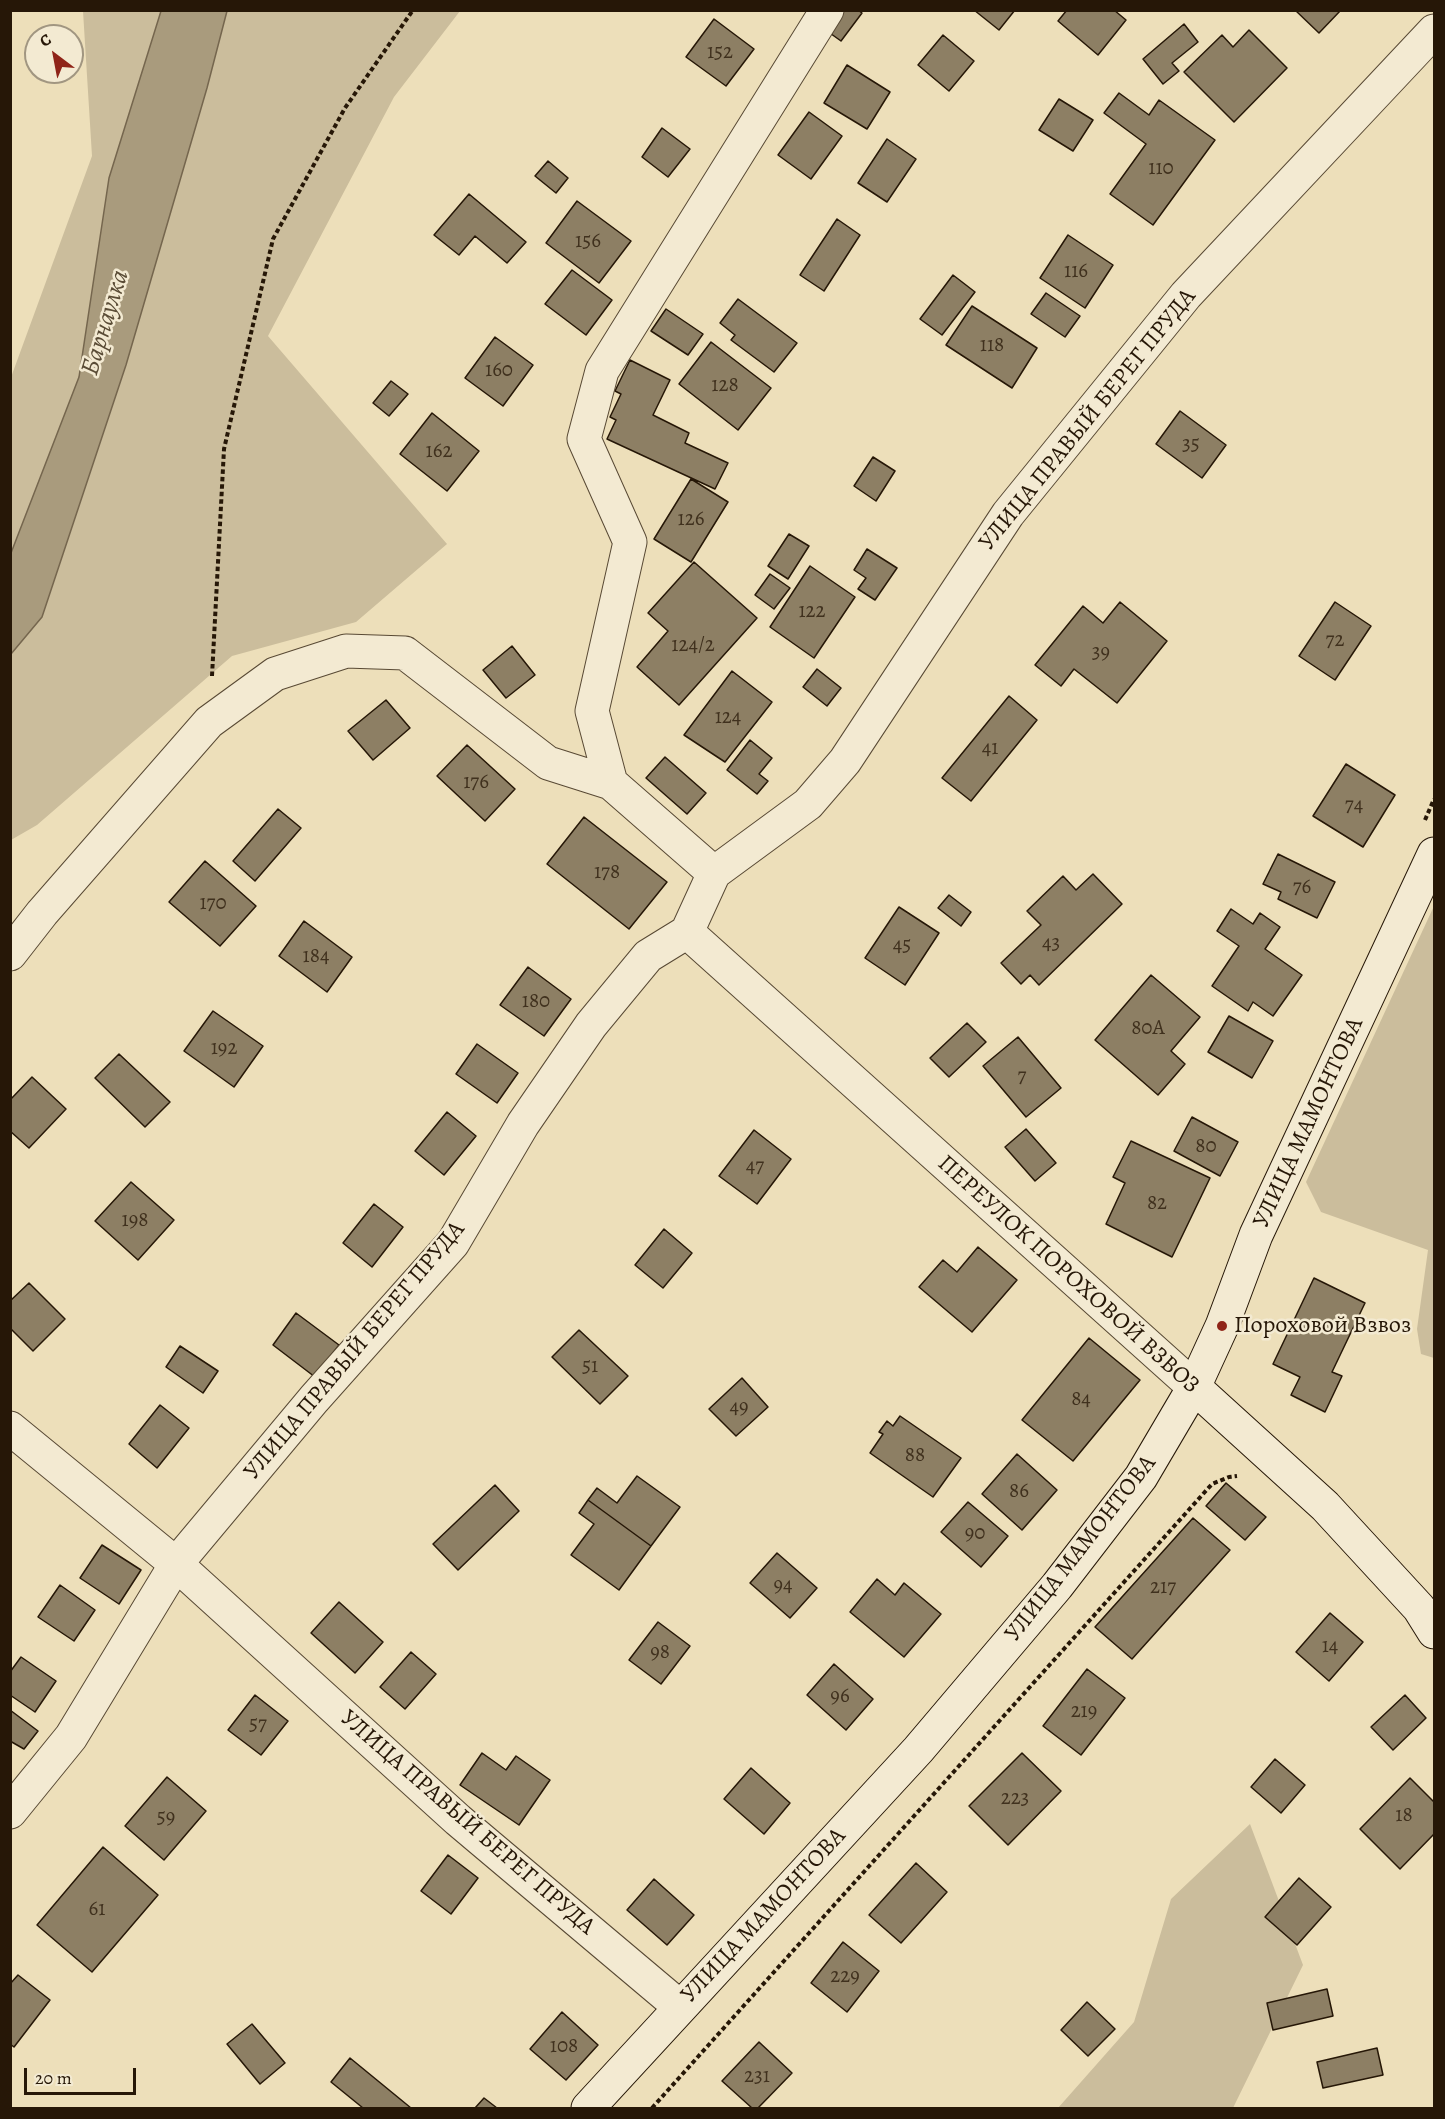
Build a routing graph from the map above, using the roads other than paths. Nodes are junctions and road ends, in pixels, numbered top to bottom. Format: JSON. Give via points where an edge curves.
{"nodes":[{"id":1,"x":826,"y":10,"type":"edge"},
{"id":2,"x":1434,"y":31,"type":"edge"},
{"id":3,"x":611,"y":783,"type":"junction"},
{"id":4,"x":1434,"y":854,"type":"edge"},
{"id":5,"x":714,"y":873,"type":"junction"},
{"id":6,"x":42,"y":913,"type":"junction"},
{"id":7,"x":10,"y":920,"type":"edge"},
{"id":8,"x":687,"y":932,"type":"junction"},
{"id":9,"x":10,"y":954,"type":"edge"},
{"id":10,"x":1194,"y":1387,"type":"junction"},
{"id":11,"x":10,"y":1428,"type":"edge"},
{"id":12,"x":176,"y":1564,"type":"junction"},
{"id":13,"x":1434,"y":1632,"type":"edge"},
{"id":14,"x":10,"y":1812,"type":"edge"},
{"id":15,"x":680,"y":2007,"type":"junction"},
{"id":16,"x":588,"y":2109,"type":"edge"}],
"edges":[{"from":1,"to":3,"type":"street","via":[[602,371],[584,439],[630,542],[592,711]]},
{"from":2,"to":5,"type":"street","name":"УЛИЦА ПРАВЫЙ БЕРЕГ ПРУДА","via":[[1186,295],[1015,505],[845,761],[808,804]]},
{"from":3,"to":5,"type":"street"},
{"from":3,"to":6,"type":"street","via":[[548,763],[405,653],[346,651],[275,674],[209,722]]},
{"from":4,"to":10,"type":"street","name":"УЛИЦА МАМОНТОВА","via":[[1256,1235]]},
{"from":5,"to":8,"type":"street","name":"УЛИЦА ПРАВЫЙ БЕРЕГ ПРУДА"},
{"from":6,"to":7,"type":"street"},
{"from":6,"to":9,"type":"street"},
{"from":8,"to":10,"type":"street","name":"ПЕРЕУЛОК ПОРОХОВОЙ ВЗВОЗ"},
{"from":8,"to":12,"type":"street","name":"УЛИЦА ПРАВЫЙ БЕРЕГ ПРУДА","via":[[648,956],[591,1025],[523,1124],[453,1243],[314,1399]]},
{"from":10,"to":13,"type":"street","name":"ПЕРЕУЛОК ПОРОХОВОЙ ВЗВОЗ","via":[[1325,1506],[1419,1608]]},
{"from":10,"to":15,"type":"street","name":"УЛИЦА МАМОНТОВА","via":[[1141,1477],[1057,1586],[918,1750]]},
{"from":11,"to":12,"type":"street","name":"УЛИЦА ПРАВЫЙ БЕРЕГ ПРУДА"},
{"from":12,"to":14,"type":"street","name":"УЛИЦА ПРАВЫЙ БЕРЕГ ПРУДА","via":[[70,1737]]},
{"from":12,"to":15,"type":"street","name":"УЛИЦА ПРАВЫЙ БЕРЕГ ПРУДА","via":[[458,1820]]},
{"from":15,"to":16,"type":"street","name":"УЛИЦА МАМОНТОВА"}]}
